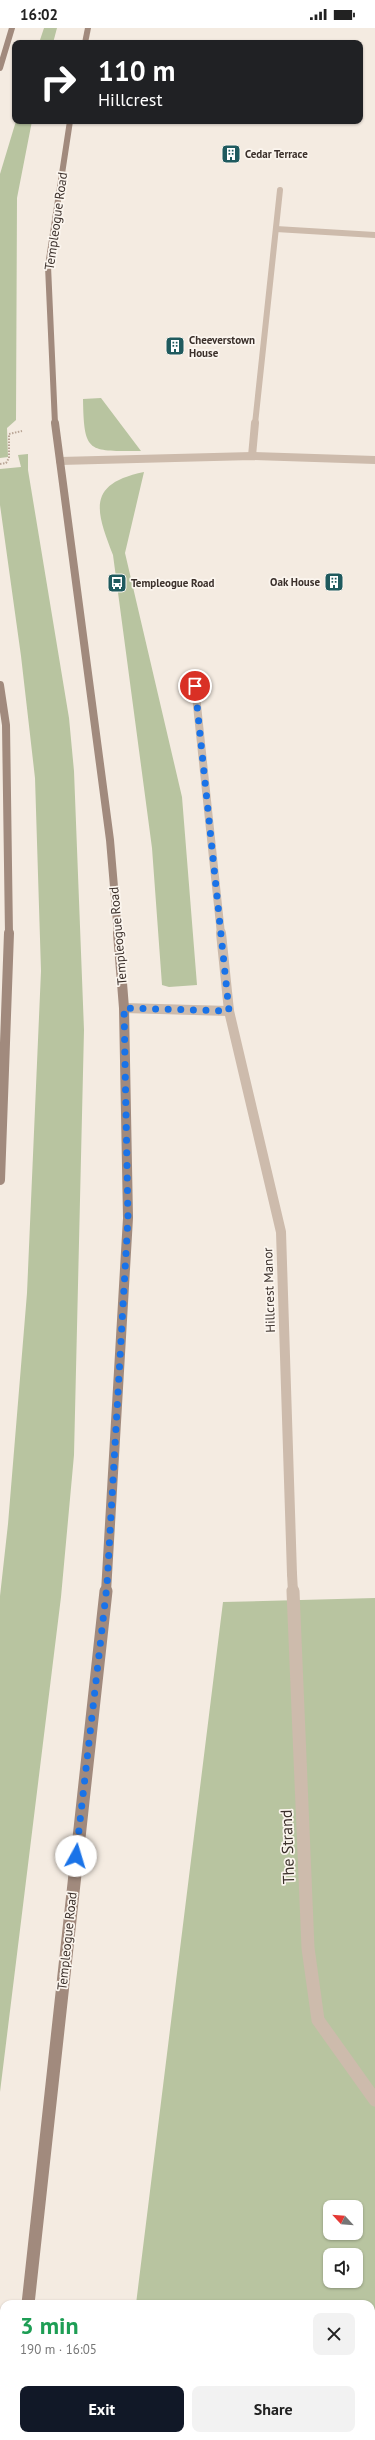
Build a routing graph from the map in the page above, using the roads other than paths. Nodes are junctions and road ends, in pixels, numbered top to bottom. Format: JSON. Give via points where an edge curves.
{"nodes":[{"id":1,"x":12,"y":28,"type":"edge"},
{"id":2,"x":88,"y":28,"type":"edge"},
{"id":3,"x":85,"y":40,"type":"edge"},
{"id":4,"x":0,"y":68,"type":"edge"},
{"id":5,"x":70,"y":124,"type":"edge"},
{"id":6,"x":280,"y":190,"type":"dead end"},
{"id":7,"x":276,"y":229,"type":"junction"},
{"id":8,"x":375,"y":235,"type":"edge"},
{"id":9,"x":252,"y":456,"type":"junction"},
{"id":10,"x":375,"y":460,"type":"edge"},
{"id":11,"x":60,"y":461,"type":"junction"},
{"id":12,"x":0,"y":685,"type":"edge"},
{"id":13,"x":195,"y":686,"type":"dead end"},
{"id":14,"x":124,"y":1008,"type":"junction"},
{"id":15,"x":229,"y":1011,"type":"junction"},
{"id":16,"x":0,"y":1180,"type":"edge"},
{"id":17,"x":292,"y":1574,"type":"joint"},
{"id":18,"x":375,"y":2100,"type":"edge"},
{"id":19,"x":28,"y":2300,"type":"edge"}],
"edges":[{"from":1,"to":4,"type":"main road"},
{"from":2,"to":3,"type":"main road"},
{"from":5,"to":11,"type":"main road","name":"Templeogue Road","via":[[48,266],[55,427]]},
{"from":6,"to":7,"type":"street"},
{"from":7,"to":8,"type":"street"},
{"from":7,"to":9,"type":"street"},
{"from":9,"to":10,"type":"street"},
{"from":9,"to":11,"type":"street"},
{"from":11,"to":14,"type":"main road","name":"Templeogue Road","via":[[110,840]]},
{"from":12,"to":16,"type":"main road","via":[[6,725],[9,930]]},
{"from":13,"to":15,"type":"street","name":"Hillcrest Manor"},
{"from":14,"to":15,"type":"street"},
{"from":14,"to":19,"type":"main road","name":"Templeogue Road","via":[[128,1218],[107,1585]]},
{"from":15,"to":17,"type":"street","name":"Hillcrest Manor","via":[[281,1232]]},
{"from":17,"to":18,"type":"street","name":"The Strand","via":[[308,1948],[318,2020]]}]}
